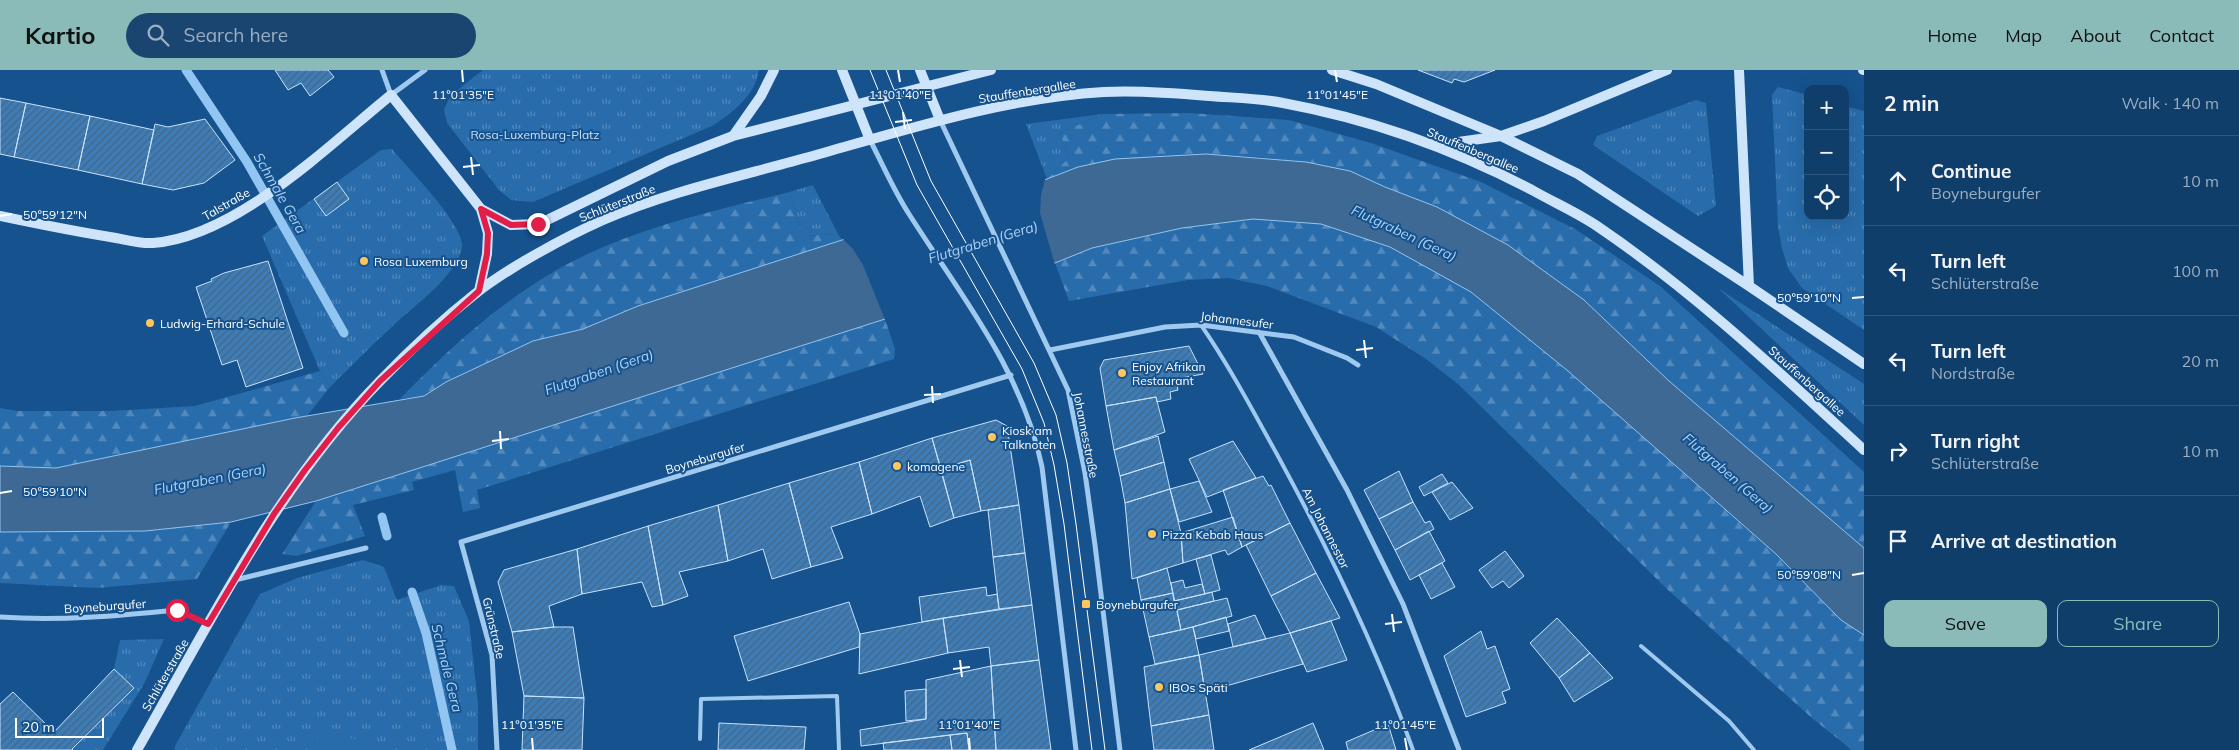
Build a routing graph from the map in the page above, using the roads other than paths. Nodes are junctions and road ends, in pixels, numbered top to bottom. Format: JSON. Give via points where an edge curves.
{"nodes":[{"id":1,"x":382,"y":70,"type":"edge"},
{"id":2,"x":425,"y":70,"type":"edge"},
{"id":3,"x":774,"y":70,"type":"edge"},
{"id":4,"x":842,"y":70,"type":"edge"},
{"id":5,"x":920,"y":70,"type":"edge"},
{"id":6,"x":991,"y":70,"type":"edge"},
{"id":7,"x":1332,"y":70,"type":"edge"},
{"id":8,"x":1667,"y":70,"type":"edge"},
{"id":9,"x":1739,"y":70,"type":"edge"},
{"id":10,"x":927,"y":86,"type":"junction"},
{"id":11,"x":391,"y":95,"type":"junction"},
{"id":12,"x":855,"y":105,"type":"junction"},
{"id":13,"x":940,"y":120,"type":"junction"},
{"id":14,"x":733,"y":136,"type":"junction"},
{"id":15,"x":1500,"y":136,"type":"junction"},
{"id":16,"x":870,"y":140,"type":"junction"},
{"id":17,"x":1436,"y":145,"type":"junction"},
{"id":18,"x":481,"y":209,"type":"junction"},
{"id":19,"x":0,"y":216,"type":"edge"},
{"id":20,"x":1749,"y":286,"type":"junction"},
{"id":21,"x":479,"y":291,"type":"junction"},
{"id":22,"x":1201,"y":324,"type":"junction"},
{"id":23,"x":1259,"y":332,"type":"junction"},
{"id":24,"x":1050,"y":350,"type":"junction"},
{"id":25,"x":1864,"y":364,"type":"edge"},
{"id":26,"x":1358,"y":365,"type":"dead end"},
{"id":27,"x":1012,"y":375,"type":"junction"},
{"id":28,"x":1864,"y":450,"type":"edge"},
{"id":29,"x":461,"y":542,"type":"joint"},
{"id":30,"x":366,"y":548,"type":"dead end"},
{"id":31,"x":234,"y":580,"type":"junction"},
{"id":32,"x":177,"y":610,"type":"joint"},
{"id":33,"x":0,"y":617,"type":"edge"},
{"id":34,"x":208,"y":624,"type":"junction"},
{"id":35,"x":1641,"y":646,"type":"dead end"},
{"id":36,"x":700,"y":739,"type":"dead end"},
{"id":37,"x":137,"y":750,"type":"edge"},
{"id":38,"x":498,"y":750,"type":"edge"},
{"id":39,"x":838,"y":750,"type":"edge"},
{"id":40,"x":1076,"y":750,"type":"edge"},
{"id":41,"x":1120,"y":750,"type":"edge"},
{"id":42,"x":1413,"y":750,"type":"edge"},
{"id":43,"x":1460,"y":750,"type":"edge"},
{"id":44,"x":1754,"y":750,"type":"edge"}],
"edges":[{"from":1,"to":11,"type":"street"},
{"from":2,"to":11,"type":"street","name":"Talstraße"},
{"from":3,"to":14,"type":"main road","via":[[761,96]]},
{"from":4,"to":12,"type":"main road"},
{"from":5,"to":10,"type":"main road"},
{"from":6,"to":10,"type":"main road","name":"Stauffenbergallee"},
{"from":7,"to":15,"type":"main road","name":"Stauffenbergallee","via":[[1376,84]]},
{"from":8,"to":15,"type":"main road"},
{"from":9,"to":20,"type":"main road"},
{"from":10,"to":12,"type":"main road","name":"Stauffenbergallee"},
{"from":10,"to":13,"type":"main road"},
{"from":11,"to":18,"type":"main road"},
{"from":11,"to":19,"type":"main road","name":"Talstraße","via":[[251,205],[205,231],[183,239],[151,244]]},
{"from":12,"to":14,"type":"main road","name":"Schlüterstraße"},
{"from":12,"to":16,"type":"main road"},
{"from":13,"to":16,"type":"main road","name":"Stauffenbergallee"},
{"from":13,"to":17,"type":"main road","name":"Stauffenbergallee","via":[[1034,101],[1104,92],[1176,93],[1280,102],[1370,124]]},
{"from":13,"to":24,"type":"street","name":"Johannesstraße"},
{"from":14,"to":18,"type":"main road","name":"Schlüterstraße","via":[[668,161],[538,224],[511,225]]},
{"from":15,"to":17,"type":"main road"},
{"from":15,"to":20,"type":"main road","name":"Stauffenbergallee","via":[[1578,174]]},
{"from":16,"to":21,"type":"main road","name":"Schlüterstraße","via":[[670,196],[603,220],[541,252]]},
{"from":16,"to":27,"type":"street","via":[[907,212]]},
{"from":17,"to":28,"type":"main road","name":"Stauffenbergallee","via":[[1515,181],[1591,222],[1674,281]]},
{"from":18,"to":21,"type":"main road","via":[[488,233]]},
{"from":20,"to":25,"type":"main road","name":"Stauffenbergallee"},
{"from":21,"to":31,"type":"main road","name":"Schlüterstraße","via":[[380,381],[338,428],[305,470]]},
{"from":22,"to":23,"type":"street","name":"Johannesufer"},
{"from":22,"to":24,"type":"street","name":"Johannesufer","via":[[1165,327]]},
{"from":22,"to":42,"type":"lane","name":"Am Johannestor","via":[[1225,360],[1307,510],[1391,687]]},
{"from":23,"to":26,"type":"street","name":"Johannesufer","via":[[1294,337]]},
{"from":23,"to":43,"type":"street","via":[[1347,490],[1398,595]]},
{"from":24,"to":41,"type":"street","name":"Johannesstraße","via":[[1068,390],[1085,473]]},
{"from":27,"to":29,"type":"street","name":"Boyneburgufer"},
{"from":27,"to":40,"type":"street","via":[[1032,427],[1042,467]]},
{"from":29,"to":38,"type":"street","name":"Grünstraße","via":[[492,655]]},
{"from":30,"to":31,"type":"street"},
{"from":31,"to":34,"type":"main road","name":"Schlüterstraße"},
{"from":32,"to":33,"type":"street","name":"Boyneburgufer","via":[[37,620]]},
{"from":32,"to":34,"type":"lane","name":"Boyneburgufer"},
{"from":34,"to":37,"type":"main road","name":"Schlüterstraße"},
{"from":35,"to":44,"type":"lane","via":[[1729,721]]},
{"from":36,"to":39,"type":"lane","via":[[701,699],[837,696]]}]}
